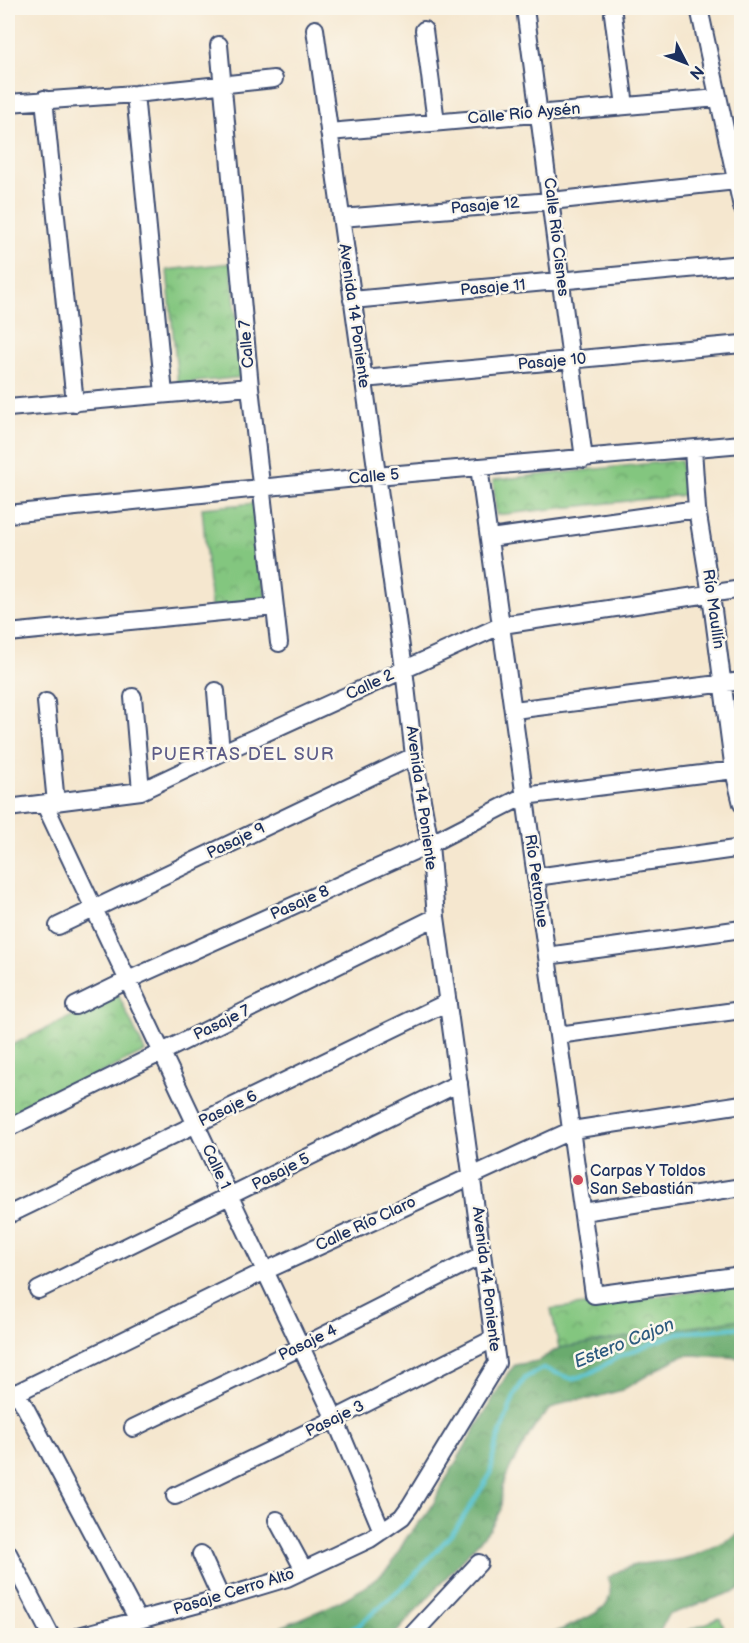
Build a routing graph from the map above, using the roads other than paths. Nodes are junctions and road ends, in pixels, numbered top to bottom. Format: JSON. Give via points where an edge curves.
{"nodes":[{"id":1,"x":699,"y":8,"type":"edge"},
{"id":2,"x":613,"y":14,"type":"dead end"},
{"id":3,"x":526,"y":16,"type":"dead end"},
{"id":4,"x":315,"y":29,"type":"dead end"},
{"id":5,"x":424,"y":30,"type":"dead end"},
{"id":6,"x":219,"y":45,"type":"dead end"},
{"id":7,"x":274,"y":79,"type":"dead end"},
{"id":8,"x":223,"y":85,"type":"junction"},
{"id":9,"x":135,"y":94,"type":"junction"},
{"id":10,"x":718,"y":98,"type":"junction"},
{"id":11,"x":44,"y":99,"type":"junction"},
{"id":12,"x":8,"y":103,"type":"edge"},
{"id":13,"x":625,"y":106,"type":"junction"},
{"id":14,"x":539,"y":113,"type":"junction"},
{"id":15,"x":436,"y":122,"type":"junction"},
{"id":16,"x":329,"y":132,"type":"junction"},
{"id":17,"x":736,"y":181,"type":"junction"},
{"id":18,"x":551,"y":201,"type":"junction"},
{"id":19,"x":741,"y":207,"type":"edge"},
{"id":20,"x":341,"y":218,"type":"junction"},
{"id":21,"x":741,"y":264,"type":"edge"},
{"id":22,"x":561,"y":282,"type":"junction"},
{"id":23,"x":352,"y":300,"type":"junction"},
{"id":24,"x":741,"y":344,"type":"edge"},
{"id":25,"x":572,"y":361,"type":"junction"},
{"id":26,"x":363,"y":379,"type":"junction"},
{"id":27,"x":250,"y":387,"type":"junction"},
{"id":28,"x":164,"y":394,"type":"junction"},
{"id":29,"x":75,"y":403,"type":"junction"},
{"id":30,"x":8,"y":408,"type":"edge"},
{"id":31,"x":741,"y":444,"type":"edge"},
{"id":32,"x":693,"y":449,"type":"junction"},
{"id":33,"x":584,"y":459,"type":"junction"},
{"id":34,"x":479,"y":467,"type":"junction"},
{"id":35,"x":376,"y":476,"type":"junction"},
{"id":36,"x":262,"y":488,"type":"junction"},
{"id":37,"x":697,"y":509,"type":"junction"},
{"id":38,"x":8,"y":513,"type":"edge"},
{"id":39,"x":490,"y":538,"type":"junction"},
{"id":40,"x":741,"y":590,"type":"edge"},
{"id":41,"x":711,"y":595,"type":"junction"},
{"id":42,"x":274,"y":607,"type":"junction"},
{"id":43,"x":502,"y":625,"type":"junction"},
{"id":44,"x":8,"y":633,"type":"edge"},
{"id":45,"x":279,"y":643,"type":"dead end"},
{"id":46,"x":404,"y":669,"type":"junction"},
{"id":47,"x":741,"y":681,"type":"edge"},
{"id":48,"x":723,"y":685,"type":"junction"},
{"id":49,"x":216,"y":691,"type":"dead end"},
{"id":50,"x":133,"y":697,"type":"dead end"},
{"id":51,"x":46,"y":702,"type":"dead end"},
{"id":52,"x":514,"y":710,"type":"junction"},
{"id":53,"x":221,"y":753,"type":"junction"},
{"id":54,"x":414,"y":756,"type":"junction"},
{"id":55,"x":738,"y":770,"type":"edge"},
{"id":56,"x":141,"y":791,"type":"junction"},
{"id":57,"x":524,"y":796,"type":"junction"},
{"id":58,"x":51,"y":804,"type":"junction"},
{"id":59,"x":741,"y":804,"type":"edge"},
{"id":60,"x":8,"y":808,"type":"edge"},
{"id":61,"x":430,"y":844,"type":"junction"},
{"id":62,"x":741,"y":848,"type":"edge"},
{"id":63,"x":536,"y":877,"type":"junction"},
{"id":64,"x":94,"y":909,"type":"junction"},
{"id":65,"x":436,"y":917,"type":"junction"},
{"id":66,"x":58,"y":926,"type":"dead end"},
{"id":67,"x":741,"y":929,"type":"edge"},
{"id":68,"x":547,"y":956,"type":"junction"},
{"id":69,"x":128,"y":980,"type":"junction"},
{"id":70,"x":448,"y":1002,"type":"junction"},
{"id":71,"x":75,"y":1006,"type":"dead end"},
{"id":72,"x":741,"y":1010,"type":"edge"},
{"id":73,"x":558,"y":1035,"type":"junction"},
{"id":74,"x":162,"y":1053,"type":"junction"},
{"id":75,"x":459,"y":1083,"type":"junction"},
{"id":76,"x":741,"y":1104,"type":"edge"},
{"id":77,"x":196,"y":1124,"type":"junction"},
{"id":78,"x":8,"y":1128,"type":"edge"},
{"id":79,"x":572,"y":1130,"type":"junction"},
{"id":80,"x":472,"y":1174,"type":"junction"},
{"id":81,"x":741,"y":1187,"type":"edge"},
{"id":82,"x":230,"y":1197,"type":"junction"},
{"id":83,"x":583,"y":1212,"type":"junction"},
{"id":84,"x":8,"y":1215,"type":"edge"},
{"id":85,"x":482,"y":1255,"type":"junction"},
{"id":86,"x":265,"y":1271,"type":"junction"},
{"id":87,"x":741,"y":1275,"type":"edge"},
{"id":88,"x":38,"y":1290,"type":"dead end"},
{"id":89,"x":493,"y":1339,"type":"junction"},
{"id":90,"x":301,"y":1347,"type":"junction"},
{"id":91,"x":12,"y":1394,"type":"edge"},
{"id":92,"x":335,"y":1419,"type":"junction"},
{"id":93,"x":133,"y":1428,"type":"dead end"},
{"id":94,"x":175,"y":1496,"type":"dead end"},
{"id":95,"x":277,"y":1520,"type":"dead end"},
{"id":96,"x":382,"y":1532,"type":"junction"},
{"id":97,"x":8,"y":1553,"type":"edge"},
{"id":98,"x":201,"y":1554,"type":"dead end"},
{"id":99,"x":479,"y":1563,"type":"dead end"},
{"id":100,"x":304,"y":1570,"type":"junction"},
{"id":101,"x":221,"y":1598,"type":"junction"},
{"id":102,"x":138,"y":1620,"type":"junction"},
{"id":103,"x":51,"y":1635,"type":"edge"},
{"id":104,"x":79,"y":1635,"type":"edge"},
{"id":105,"x":411,"y":1635,"type":"edge"}],
"edges":[{"from":1,"to":10,"type":"street"},
{"from":2,"to":13,"type":"street"},
{"from":3,"to":14,"type":"street","name":"Calle Río Cisnes"},
{"from":4,"to":16,"type":"street","name":"Avenida 14 Poniente"},
{"from":5,"to":15,"type":"street"},
{"from":6,"to":8,"type":"street","name":"Calle 7"},
{"from":7,"to":8,"type":"street"},
{"from":8,"to":9,"type":"street"},
{"from":8,"to":27,"type":"street","name":"Calle 7"},
{"from":9,"to":11,"type":"street"},
{"from":9,"to":28,"type":"street"},
{"from":10,"to":13,"type":"street","name":"Calle Río Aysén"},
{"from":10,"to":17,"type":"street"},
{"from":11,"to":12,"type":"street"},
{"from":11,"to":29,"type":"street"},
{"from":13,"to":14,"type":"street","name":"Calle Río Aysén"},
{"from":14,"to":15,"type":"street","name":"Calle Río Aysén"},
{"from":14,"to":18,"type":"street","name":"Calle Río Cisnes"},
{"from":15,"to":16,"type":"street","name":"Calle Río Aysén"},
{"from":16,"to":20,"type":"street","name":"Avenida 14 Poniente"},
{"from":17,"to":18,"type":"street","name":"Pasaje 12"},
{"from":17,"to":19,"type":"street"},
{"from":18,"to":20,"type":"street","name":"Pasaje 12"},
{"from":18,"to":22,"type":"street","name":"Calle Río Cisnes"},
{"from":20,"to":23,"type":"street","name":"Avenida 14 Poniente"},
{"from":21,"to":22,"type":"street","name":"Pasaje 11"},
{"from":22,"to":23,"type":"street","name":"Pasaje 11"},
{"from":22,"to":25,"type":"street","name":"Calle Río Cisnes"},
{"from":23,"to":26,"type":"street","name":"Avenida 14 Poniente"},
{"from":24,"to":25,"type":"street","name":"Pasaje 10"},
{"from":25,"to":26,"type":"street","name":"Pasaje 10"},
{"from":25,"to":33,"type":"street","name":"Calle Río Cisnes"},
{"from":26,"to":35,"type":"street","name":"Avenida 14 Poniente"},
{"from":27,"to":28,"type":"street"},
{"from":27,"to":36,"type":"street","name":"Calle 7"},
{"from":28,"to":29,"type":"street"},
{"from":29,"to":30,"type":"street"},
{"from":31,"to":32,"type":"street","name":"Calle 5"},
{"from":32,"to":33,"type":"street","name":"Calle 5"},
{"from":32,"to":37,"type":"street","name":"Río Maullín"},
{"from":33,"to":34,"type":"street","name":"Calle 5"},
{"from":34,"to":35,"type":"street","name":"Calle 5"},
{"from":34,"to":39,"type":"street","name":"Río Petrohue"},
{"from":35,"to":36,"type":"street","name":"Calle 5"},
{"from":35,"to":46,"type":"street","name":"Avenida 14 Poniente"},
{"from":36,"to":38,"type":"street","name":"Calle 5"},
{"from":36,"to":42,"type":"street","name":"Calle 7"},
{"from":37,"to":39,"type":"street"},
{"from":37,"to":41,"type":"street","name":"Río Maullín"},
{"from":39,"to":43,"type":"street","name":"Río Petrohue"},
{"from":40,"to":41,"type":"street","name":"Calle 2"},
{"from":41,"to":43,"type":"street","name":"Calle 2"},
{"from":41,"to":48,"type":"street","name":"Río Maullín"},
{"from":42,"to":44,"type":"street"},
{"from":42,"to":45,"type":"street","name":"Calle 7"},
{"from":43,"to":46,"type":"street","name":"Calle 2"},
{"from":43,"to":52,"type":"street","name":"Río Petrohue"},
{"from":46,"to":53,"type":"street","name":"Calle 2"},
{"from":46,"to":54,"type":"street","name":"Avenida 14 Poniente"},
{"from":47,"to":48,"type":"street"},
{"from":48,"to":52,"type":"street"},
{"from":48,"to":55,"type":"street","name":"Río Maullín"},
{"from":49,"to":53,"type":"street"},
{"from":50,"to":56,"type":"street"},
{"from":51,"to":58,"type":"street"},
{"from":52,"to":57,"type":"street","name":"Río Petrohue"},
{"from":53,"to":56,"type":"street","name":"Calle 2"},
{"from":54,"to":61,"type":"street","name":"Avenida 14 Poniente"},
{"from":54,"to":64,"type":"street","name":"Pasaje 9"},
{"from":55,"to":57,"type":"street"},
{"from":55,"to":59,"type":"street","name":"Río Maullín"},
{"from":56,"to":58,"type":"street","name":"Calle 2"},
{"from":57,"to":61,"type":"street","name":"Pasaje 8"},
{"from":57,"to":63,"type":"street","name":"Río Petrohue"},
{"from":58,"to":60,"type":"street","name":"Calle 2"},
{"from":58,"to":64,"type":"street","name":"Calle 1"},
{"from":61,"to":65,"type":"street","name":"Avenida 14 Poniente"},
{"from":61,"to":69,"type":"street","name":"Pasaje 8"},
{"from":62,"to":63,"type":"street"},
{"from":63,"to":68,"type":"street","name":"Río Petrohue"},
{"from":64,"to":66,"type":"street","name":"Pasaje 9"},
{"from":64,"to":69,"type":"street","name":"Calle 1"},
{"from":65,"to":70,"type":"street","name":"Avenida 14 Poniente"},
{"from":65,"to":74,"type":"street","name":"Pasaje 7"},
{"from":67,"to":68,"type":"street"},
{"from":68,"to":73,"type":"street","name":"Río Petrohue"},
{"from":69,"to":71,"type":"street","name":"Pasaje 8"},
{"from":69,"to":74,"type":"street","name":"Calle 1"},
{"from":70,"to":75,"type":"street","name":"Avenida 14 Poniente"},
{"from":70,"to":77,"type":"street","name":"Pasaje 6"},
{"from":72,"to":73,"type":"street"},
{"from":73,"to":79,"type":"street","name":"Río Petrohue"},
{"from":74,"to":77,"type":"street","name":"Calle 1"},
{"from":74,"to":78,"type":"street","name":"Pasaje 7"},
{"from":75,"to":80,"type":"street","name":"Avenida 14 Poniente"},
{"from":75,"to":82,"type":"street","name":"Pasaje 5"},
{"from":76,"to":79,"type":"street","name":"Calle Río Claro"},
{"from":77,"to":82,"type":"street","name":"Calle 1"},
{"from":77,"to":84,"type":"street","name":"Pasaje 6"},
{"from":79,"to":80,"type":"street","name":"Calle Río Claro"},
{"from":79,"to":83,"type":"street","name":"Río Petrohue"},
{"from":80,"to":85,"type":"street","name":"Avenida 14 Poniente"},
{"from":80,"to":86,"type":"street","name":"Calle Río Claro"},
{"from":81,"to":83,"type":"street"},
{"from":82,"to":86,"type":"street","name":"Calle 1"},
{"from":82,"to":88,"type":"street","name":"Pasaje 5"},
{"from":83,"to":87,"type":"street","name":"Río Petrohue","via":[[594,1295]]},
{"from":85,"to":89,"type":"street","name":"Avenida 14 Poniente"},
{"from":85,"to":90,"type":"street","name":"Pasaje 4"},
{"from":86,"to":90,"type":"street","name":"Calle 1"},
{"from":86,"to":91,"type":"street","name":"Calle Río Claro"},
{"from":89,"to":92,"type":"street","name":"Pasaje 3"},
{"from":89,"to":96,"type":"street","name":"Avenida 14 Poniente","via":[[496,1363],[410,1506]]},
{"from":90,"to":92,"type":"street","name":"Calle 1"},
{"from":90,"to":93,"type":"street","name":"Pasaje 4"},
{"from":91,"to":102,"type":"street"},
{"from":92,"to":94,"type":"street","name":"Pasaje 3"},
{"from":92,"to":96,"type":"street","name":"Calle 1"},
{"from":95,"to":100,"type":"street"},
{"from":96,"to":100,"type":"street","name":"Pasaje Cerro Alto"},
{"from":97,"to":103,"type":"street"},
{"from":98,"to":101,"type":"street"},
{"from":99,"to":105,"type":"street"},
{"from":100,"to":101,"type":"street","name":"Pasaje Cerro Alto"},
{"from":101,"to":102,"type":"street","name":"Pasaje Cerro Alto"},
{"from":102,"to":104,"type":"street","name":"Pasaje Cerro Alto"}]}
